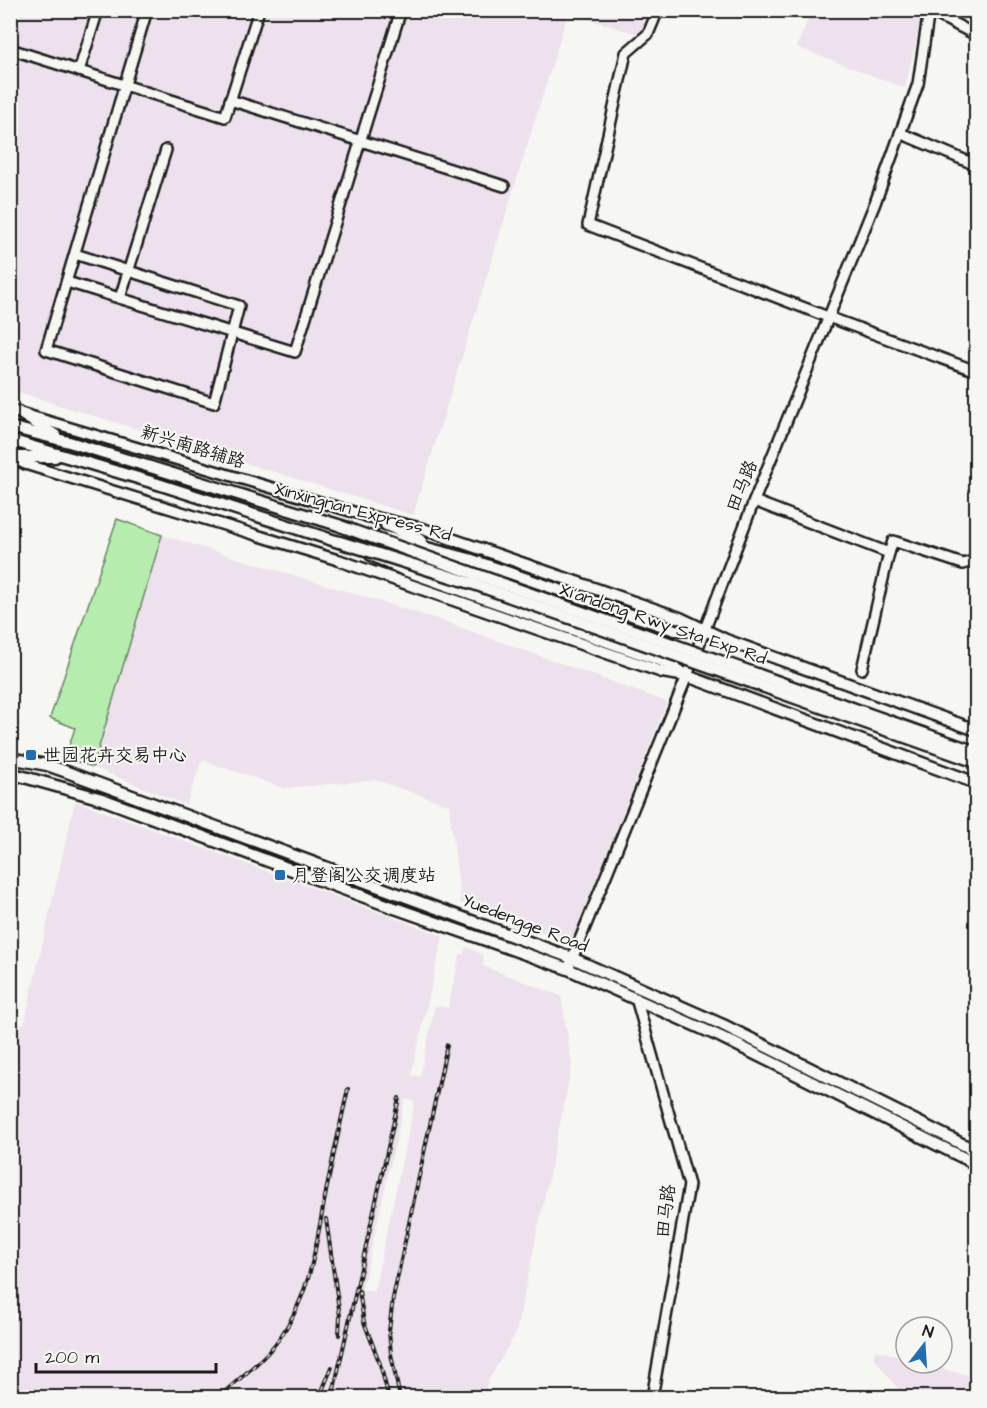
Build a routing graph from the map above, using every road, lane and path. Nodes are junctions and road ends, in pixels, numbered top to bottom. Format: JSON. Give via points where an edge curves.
{"nodes":[{"id":1,"x":98,"y":10,"type":"edge"},
{"id":2,"x":147,"y":10,"type":"edge"},
{"id":3,"x":259,"y":10,"type":"edge"},
{"id":4,"x":401,"y":10,"type":"edge"},
{"id":5,"x":658,"y":10,"type":"edge"},
{"id":6,"x":929,"y":11,"type":"edge"},
{"id":7,"x":976,"y":35,"type":"edge"},
{"id":8,"x":12,"y":50,"type":"edge"},
{"id":9,"x":79,"y":71,"type":"junction"},
{"id":10,"x":125,"y":85,"type":"junction"},
{"id":11,"x":230,"y":100,"type":"junction"},
{"id":12,"x":900,"y":133,"type":"junction"},
{"id":13,"x":360,"y":141,"type":"junction"},
{"id":14,"x":166,"y":150,"type":"dead end"},
{"id":15,"x":976,"y":165,"type":"edge"},
{"id":16,"x":504,"y":186,"type":"dead end"},
{"id":17,"x":75,"y":254,"type":"junction"},
{"id":18,"x":128,"y":271,"type":"junction"},
{"id":19,"x":66,"y":282,"type":"junction"},
{"id":20,"x":120,"y":298,"type":"junction"},
{"id":21,"x":828,"y":317,"type":"junction"},
{"id":22,"x":232,"y":333,"type":"junction"},
{"id":23,"x":976,"y":371,"type":"edge"},
{"id":24,"x":14,"y":411,"type":"edge"},
{"id":25,"x":10,"y":427,"type":"edge"},
{"id":26,"x":10,"y":440,"type":"edge"},
{"id":27,"x":69,"y":442,"type":"junction"},
{"id":28,"x":10,"y":457,"type":"edge"},
{"id":29,"x":67,"y":457,"type":"junction"},
{"id":30,"x":754,"y":501,"type":"junction"},
{"id":31,"x":367,"y":516,"type":"junction"},
{"id":32,"x":340,"y":525,"type":"junction"},
{"id":33,"x":340,"y":542,"type":"junction"},
{"id":34,"x":889,"y":553,"type":"junction"},
{"id":35,"x":469,"y":559,"type":"junction"},
{"id":36,"x":338,"y":560,"type":"junction"},
{"id":37,"x":976,"y":560,"type":"edge"},
{"id":38,"x":404,"y":570,"type":"junction"},
{"id":39,"x":704,"y":631,"type":"junction"},
{"id":40,"x":862,"y":669,"type":"dead end"},
{"id":41,"x":687,"y":676,"type":"junction"},
{"id":42,"x":976,"y":730,"type":"edge"},
{"id":43,"x":976,"y":752,"type":"edge"},
{"id":44,"x":10,"y":758,"type":"edge"},
{"id":45,"x":976,"y":762,"type":"edge"},
{"id":46,"x":10,"y":773,"type":"edge"},
{"id":47,"x":976,"y":783,"type":"edge"},
{"id":48,"x":572,"y":958,"type":"junction"},
{"id":49,"x":568,"y":969,"type":"junction"},
{"id":50,"x":636,"y":998,"type":"junction"},
{"id":51,"x":976,"y":1151,"type":"edge"},
{"id":52,"x":976,"y":1164,"type":"edge"},
{"id":53,"x":652,"y":1398,"type":"edge"}],
"edges":[{"from":1,"to":9,"type":"street"},
{"from":2,"to":10,"type":"street"},
{"from":3,"to":11,"type":"street"},
{"from":4,"to":13,"type":"street"},
{"from":5,"to":21,"type":"street","via":[[648,34],[626,53],[588,225]]},
{"from":6,"to":7,"type":"street"},
{"from":6,"to":12,"type":"street","name":"田马路","via":[[918,84]]},
{"from":8,"to":9,"type":"street"},
{"from":9,"to":10,"type":"street"},
{"from":10,"to":11,"type":"street","via":[[225,117]]},
{"from":10,"to":17,"type":"street"},
{"from":11,"to":13,"type":"street"},
{"from":12,"to":15,"type":"street"},
{"from":12,"to":21,"type":"street","name":"田马路"},
{"from":13,"to":16,"type":"street"},
{"from":13,"to":22,"type":"street","via":[[296,352]]},
{"from":14,"to":18,"type":"street"},
{"from":17,"to":18,"type":"street"},
{"from":17,"to":19,"type":"street"},
{"from":18,"to":20,"type":"street"},
{"from":18,"to":22,"type":"street","via":[[239,306]]},
{"from":19,"to":20,"type":"street"},
{"from":19,"to":22,"type":"street","via":[[46,350],[214,402]]},
{"from":20,"to":22,"type":"street"},
{"from":21,"to":23,"type":"street"},
{"from":21,"to":30,"type":"street","name":"田马路"},
{"from":24,"to":27,"type":"main road"},
{"from":24,"to":31,"type":"street","name":"新兴南路辅路"},
{"from":25,"to":27,"type":"main road","name":"Xinxingnan Express Rd"},
{"from":26,"to":29,"type":"main road","name":"Xinxingnan Express Rd"},
{"from":27,"to":32,"type":"main road","name":"Xinxingnan Express Rd"},
{"from":28,"to":29,"type":"main road"},
{"from":28,"to":36,"type":"street"},
{"from":29,"to":33,"type":"main road","name":"Xinxingnan Express Rd"},
{"from":30,"to":34,"type":"street"},
{"from":30,"to":39,"type":"street","name":"田马路"},
{"from":31,"to":35,"type":"main road"},
{"from":31,"to":39,"type":"main road","via":[[434,533],[680,618]]},
{"from":32,"to":35,"type":"main road","name":"Xinxingnan Express Rd"},
{"from":32,"to":43,"type":"main road","name":"Xi'andong Rwy Sta Exp Rd","bridge":true},
{"from":33,"to":38,"type":"main road","name":"Xinxingnan Express Rd"},
{"from":33,"to":45,"type":"main road","name":"Xi'andong Rwy Sta Exp Rd","bridge":true,"via":[[485,588]]},
{"from":34,"to":37,"type":"street","via":[[893,541],[963,564]]},
{"from":34,"to":40,"type":"street"},
{"from":35,"to":39,"type":"main road","name":"Xinxingnan Express Rd","via":[[675,630]]},
{"from":36,"to":38,"type":"main road","via":[[374,569]]},
{"from":36,"to":41,"type":"main road","via":[[662,672]]},
{"from":38,"to":41,"type":"main road","name":"Xinxingnan Express Rd","via":[[665,662]]},
{"from":39,"to":41,"type":"street","name":"田马路"},
{"from":39,"to":42,"type":"main road"},
{"from":41,"to":47,"type":"main road"},
{"from":41,"to":48,"type":"street","name":"田马路"},
{"from":44,"to":48,"type":"main road","name":"Yuedengge Road","via":[[67,772]]},
{"from":46,"to":49,"type":"main road","name":"Yuedengge Road","via":[[102,799]]},
{"from":48,"to":49,"type":"street","name":"田马路"},
{"from":48,"to":51,"type":"main road","name":"Yuedengge Road","via":[[723,1025]]},
{"from":49,"to":50,"type":"main road","name":"Yuedengge Road"},
{"from":50,"to":52,"type":"main road","name":"Yuedengge Road"},
{"from":50,"to":53,"type":"street","name":"田马路","via":[[689,1185]]}]}
